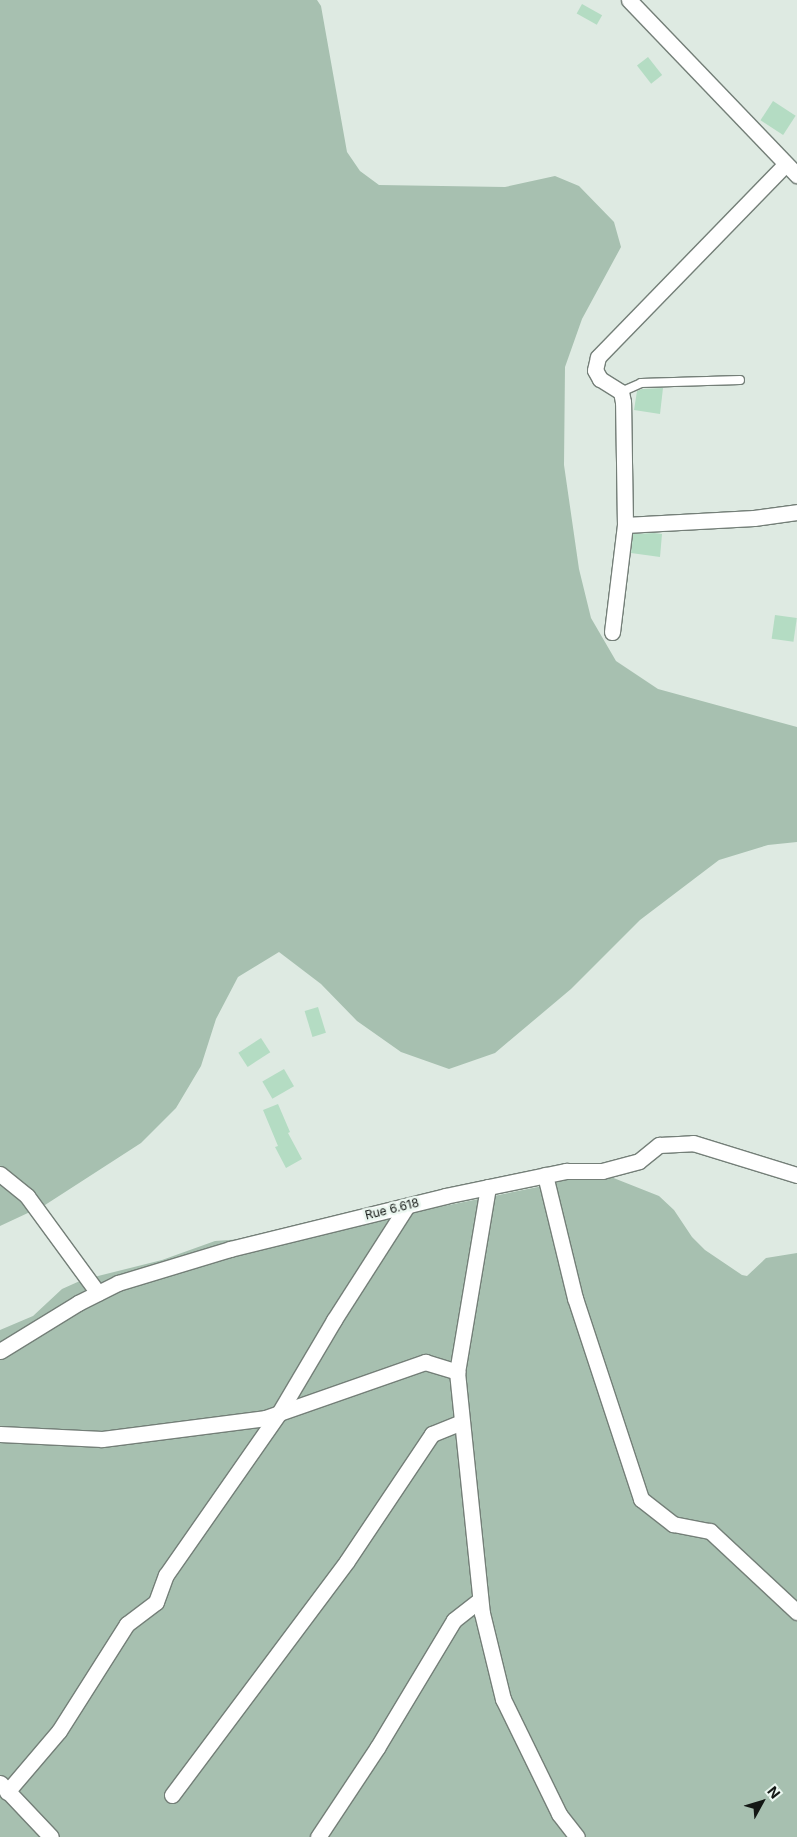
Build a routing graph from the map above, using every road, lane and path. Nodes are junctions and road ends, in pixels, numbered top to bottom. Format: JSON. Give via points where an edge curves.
{"nodes":[{"id":1,"x":629,"y":0,"type":"edge"},
{"id":2,"x":786,"y":164,"type":"junction"},
{"id":3,"x":797,"y":175,"type":"edge"},
{"id":4,"x":740,"y":380,"type":"dead end"},
{"id":5,"x":622,"y":392,"type":"junction"},
{"id":6,"x":797,"y":512,"type":"edge"},
{"id":7,"x":625,"y":525,"type":"junction"},
{"id":8,"x":612,"y":632,"type":"dead end"},
{"id":9,"x":0,"y":1174,"type":"edge"},
{"id":10,"x":545,"y":1175,"type":"junction"},
{"id":11,"x":797,"y":1175,"type":"edge"},
{"id":12,"x":488,"y":1187,"type":"junction"},
{"id":13,"x":407,"y":1206,"type":"junction"},
{"id":14,"x":98,"y":1293,"type":"junction"},
{"id":15,"x":0,"y":1351,"type":"edge"},
{"id":16,"x":457,"y":1372,"type":"junction"},
{"id":17,"x":279,"y":1413,"type":"junction"},
{"id":18,"x":462,"y":1422,"type":"junction"},
{"id":19,"x":0,"y":1434,"type":"edge"},
{"id":20,"x":480,"y":1600,"type":"junction"},
{"id":21,"x":797,"y":1612,"type":"edge"},
{"id":22,"x":4,"y":1788,"type":"edge"},
{"id":23,"x":172,"y":1795,"type":"dead end"},
{"id":24,"x":51,"y":1837,"type":"edge"},
{"id":25,"x":318,"y":1837,"type":"edge"},
{"id":26,"x":577,"y":1837,"type":"edge"}],
"edges":[{"from":1,"to":2,"type":"street"},
{"from":2,"to":3,"type":"street"},
{"from":2,"to":5,"type":"street","via":[[598,357],[594,370],[600,379]]},
{"from":4,"to":5,"type":"lane","via":[[641,382]]},
{"from":5,"to":7,"type":"street"},
{"from":6,"to":7,"type":"street","via":[[754,518]]},
{"from":7,"to":8,"type":"street"},
{"from":9,"to":14,"type":"street","via":[[27,1196]]},
{"from":10,"to":11,"type":"street","name":"Rue 6.618","via":[[566,1171],[602,1171],[639,1161],[659,1145],[693,1143]]},
{"from":10,"to":12,"type":"street","name":"Rue 6.618"},
{"from":10,"to":21,"type":"street","via":[[575,1298],[642,1499],[672,1524],[710,1531]]},
{"from":12,"to":13,"type":"street","name":"Rue 6.618"},
{"from":12,"to":16,"type":"street"},
{"from":13,"to":14,"type":"street","name":"Rue 6.618","via":[[230,1249],[118,1283]]},
{"from":13,"to":17,"type":"street"},
{"from":14,"to":15,"type":"street","name":"Rue 6.618"},
{"from":16,"to":17,"type":"street","via":[[425,1362]]},
{"from":16,"to":18,"type":"street"},
{"from":17,"to":19,"type":"street","via":[[265,1418],[102,1439]]},
{"from":17,"to":22,"type":"street","via":[[166,1575],[156,1602],[128,1624],[59,1731]]},
{"from":18,"to":20,"type":"street"},
{"from":18,"to":23,"type":"street","via":[[432,1434],[347,1561]]},
{"from":20,"to":25,"type":"street","via":[[454,1620],[377,1748]]},
{"from":20,"to":26,"type":"street","via":[[502,1699],[559,1814]]},
{"from":22,"to":24,"type":"street"}]}
